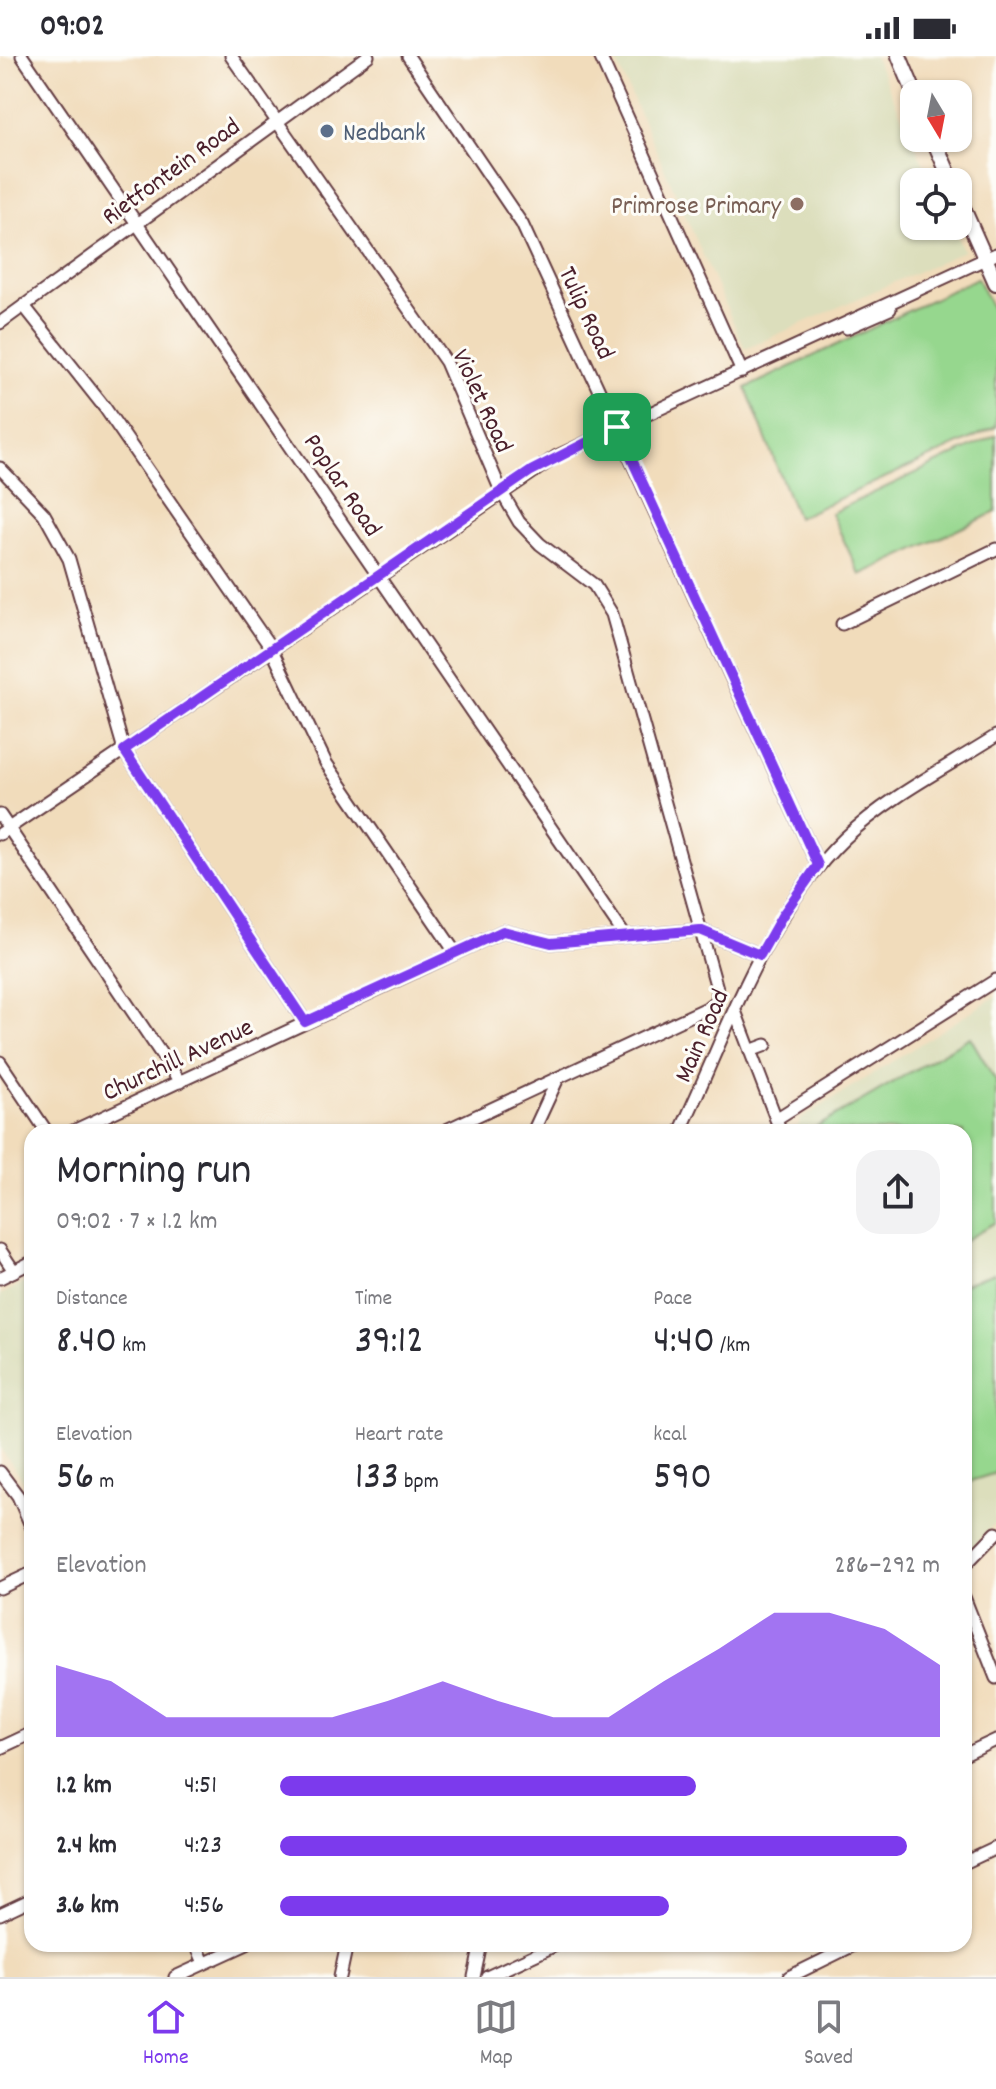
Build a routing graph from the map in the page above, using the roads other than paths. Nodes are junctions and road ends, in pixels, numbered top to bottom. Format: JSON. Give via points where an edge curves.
{"nodes":[{"id":1,"x":231,"y":56,"type":"edge"},
{"id":2,"x":408,"y":56,"type":"edge"},
{"id":3,"x":600,"y":56,"type":"edge"},
{"id":4,"x":899,"y":56,"type":"edge"},
{"id":5,"x":27,"y":57,"type":"edge"},
{"id":6,"x":364,"y":57,"type":"edge"},
{"id":7,"x":909,"y":80,"type":"edge"},
{"id":8,"x":276,"y":120,"type":"junction"},
{"id":9,"x":137,"y":221,"type":"junction"},
{"id":10,"x":972,"y":223,"type":"edge"},
{"id":11,"x":990,"y":257,"type":"edge"},
{"id":12,"x":996,"y":283,"type":"edge"},
{"id":13,"x":0,"y":304,"type":"edge"},
{"id":14,"x":24,"y":306,"type":"junction"},
{"id":15,"x":4,"y":320,"type":"edge"},
{"id":16,"x":742,"y":372,"type":"junction"},
{"id":17,"x":617,"y":427,"type":"junction"},
{"id":18,"x":0,"y":468,"type":"edge"},
{"id":19,"x":501,"y":491,"type":"junction"},
{"id":20,"x":996,"y":549,"type":"edge"},
{"id":21,"x":380,"y":575,"type":"junction"},
{"id":22,"x":842,"y":624,"type":"dead end"},
{"id":23,"x":271,"y":648,"type":"junction"},
{"id":24,"x":996,"y":736,"type":"edge"},
{"id":25,"x":124,"y":750,"type":"junction"},
{"id":26,"x":0,"y":815,"type":"edge"},
{"id":27,"x":4,"y":831,"type":"edge"},
{"id":28,"x":818,"y":865,"type":"junction"},
{"id":29,"x":700,"y":930,"type":"junction"},
{"id":30,"x":625,"y":936,"type":"junction"},
{"id":31,"x":455,"y":952,"type":"junction"},
{"id":32,"x":760,"y":955,"type":"junction"},
{"id":33,"x":996,"y":980,"type":"edge"},
{"id":34,"x":735,"y":1011,"type":"junction"},
{"id":35,"x":305,"y":1022,"type":"junction"},
{"id":36,"x":766,"y":1045,"type":"dead end"},
{"id":37,"x":750,"y":1051,"type":"junction"},
{"id":38,"x":0,"y":1062,"type":"edge"},
{"id":39,"x":558,"y":1077,"type":"junction"},
{"id":40,"x":180,"y":1082,"type":"junction"},
{"id":41,"x":776,"y":1119,"type":"junction"},
{"id":42,"x":42,"y":1124,"type":"edge"},
{"id":43,"x":88,"y":1124,"type":"edge"},
{"id":44,"x":459,"y":1124,"type":"edge"},
{"id":45,"x":537,"y":1124,"type":"edge"},
{"id":46,"x":684,"y":1124,"type":"edge"},
{"id":47,"x":778,"y":1124,"type":"edge"},
{"id":48,"x":0,"y":1250,"type":"edge"},
{"id":49,"x":24,"y":1266,"type":"edge"},
{"id":50,"x":14,"y":1271,"type":"junction"},
{"id":51,"x":0,"y":1278,"type":"edge"},
{"id":52,"x":0,"y":1472,"type":"edge"},
{"id":53,"x":24,"y":1510,"type":"edge"},
{"id":54,"x":996,"y":1533,"type":"edge"},
{"id":55,"x":972,"y":1558,"type":"edge"},
{"id":56,"x":24,"y":1577,"type":"edge"},
{"id":57,"x":0,"y":1588,"type":"edge"},
{"id":58,"x":972,"y":1620,"type":"edge"},
{"id":59,"x":996,"y":1678,"type":"edge"},
{"id":60,"x":24,"y":1737,"type":"edge"},
{"id":61,"x":996,"y":1740,"type":"edge"},
{"id":62,"x":0,"y":1748,"type":"edge"},
{"id":63,"x":972,"y":1751,"type":"edge"},
{"id":64,"x":996,"y":1848,"type":"edge"},
{"id":65,"x":972,"y":1859,"type":"edge"},
{"id":66,"x":24,"y":1903,"type":"edge"},
{"id":67,"x":0,"y":1914,"type":"edge"},
{"id":68,"x":199,"y":1952,"type":"edge"},
{"id":69,"x":229,"y":1952,"type":"edge"},
{"id":70,"x":345,"y":1952,"type":"edge"},
{"id":71,"x":479,"y":1952,"type":"edge"},
{"id":72,"x":541,"y":1952,"type":"edge"},
{"id":73,"x":840,"y":1952,"type":"edge"},
{"id":74,"x":204,"y":1963,"type":"junction"},
{"id":75,"x":175,"y":1977,"type":"edge"},
{"id":76,"x":340,"y":1977,"type":"edge"},
{"id":77,"x":474,"y":1977,"type":"edge"},
{"id":78,"x":487,"y":1977,"type":"edge"},
{"id":79,"x":789,"y":1977,"type":"edge"}],
"edges":[{"from":1,"to":8,"type":"street","name":"Violet Road"},
{"from":2,"to":17,"type":"street","name":"Tulip Road","via":[[522,224]]},
{"from":3,"to":16,"type":"street"},
{"from":4,"to":7,"type":"main road"},
{"from":5,"to":9,"type":"street","name":"Poplar Road"},
{"from":6,"to":8,"type":"street","name":"Rietfontein Road"},
{"from":8,"to":9,"type":"street","name":"Rietfontein Road"},
{"from":8,"to":19,"type":"street","name":"Violet Road","via":[[446,362]]},
{"from":9,"to":14,"type":"street","name":"Rietfontein Road"},
{"from":9,"to":21,"type":"street","name":"Poplar Road"},
{"from":10,"to":11,"type":"main road"},
{"from":11,"to":12,"type":"main road"},
{"from":11,"to":16,"type":"street","via":[[875,316]]},
{"from":13,"to":15,"type":"street"},
{"from":14,"to":15,"type":"street","name":"Rietfontein Road"},
{"from":14,"to":23,"type":"street","via":[[105,408]]},
{"from":16,"to":17,"type":"street"},
{"from":17,"to":19,"type":"street"},
{"from":17,"to":28,"type":"street","name":"Tulip Road"},
{"from":18,"to":25,"type":"street","via":[[44,514],[69,559]]},
{"from":19,"to":21,"type":"street"},
{"from":19,"to":29,"type":"street","name":"Violet Road","via":[[528,534],[594,585],[612,614]]},
{"from":20,"to":22,"type":"street"},
{"from":21,"to":23,"type":"street"},
{"from":21,"to":30,"type":"street","name":"Poplar Road"},
{"from":23,"to":25,"type":"street"},
{"from":23,"to":31,"type":"street","via":[[326,763]]},
{"from":24,"to":28,"type":"street","via":[[864,822]]},
{"from":25,"to":27,"type":"street"},
{"from":25,"to":35,"type":"street"},
{"from":26,"to":27,"type":"street"},
{"from":27,"to":40,"type":"street"},
{"from":28,"to":32,"type":"street"},
{"from":29,"to":30,"type":"street","name":"Churchill Avenue"},
{"from":29,"to":32,"type":"street","name":"Churchill Avenue"},
{"from":29,"to":39,"type":"street","name":"Violet Road","via":[[717,986],[716,1001]]},
{"from":30,"to":31,"type":"street","name":"Churchill Avenue","via":[[551,943],[503,931]]},
{"from":31,"to":35,"type":"street","name":"Churchill Avenue"},
{"from":32,"to":34,"type":"street","name":"Main Road"},
{"from":33,"to":41,"type":"street"},
{"from":34,"to":37,"type":"street"},
{"from":34,"to":46,"type":"street","name":"Main Road"},
{"from":35,"to":40,"type":"street","name":"Churchill Avenue"},
{"from":36,"to":37,"type":"street"},
{"from":37,"to":41,"type":"street"},
{"from":38,"to":42,"type":"street"},
{"from":39,"to":44,"type":"street"},
{"from":39,"to":45,"type":"street"},
{"from":40,"to":43,"type":"street","name":"Churchill Avenue"},
{"from":41,"to":47,"type":"street"},
{"from":48,"to":50,"type":"street"},
{"from":49,"to":50,"type":"street"},
{"from":50,"to":51,"type":"street"},
{"from":52,"to":53,"type":"street"},
{"from":54,"to":55,"type":"street"},
{"from":56,"to":57,"type":"street"},
{"from":58,"to":59,"type":"street"},
{"from":60,"to":62,"type":"street"},
{"from":61,"to":63,"type":"street"},
{"from":64,"to":65,"type":"street"},
{"from":66,"to":67,"type":"street"},
{"from":68,"to":74,"type":"street"},
{"from":69,"to":74,"type":"street"},
{"from":70,"to":76,"type":"street"},
{"from":71,"to":77,"type":"street"},
{"from":72,"to":78,"type":"street"},
{"from":73,"to":79,"type":"street"},
{"from":74,"to":75,"type":"street"}]}
